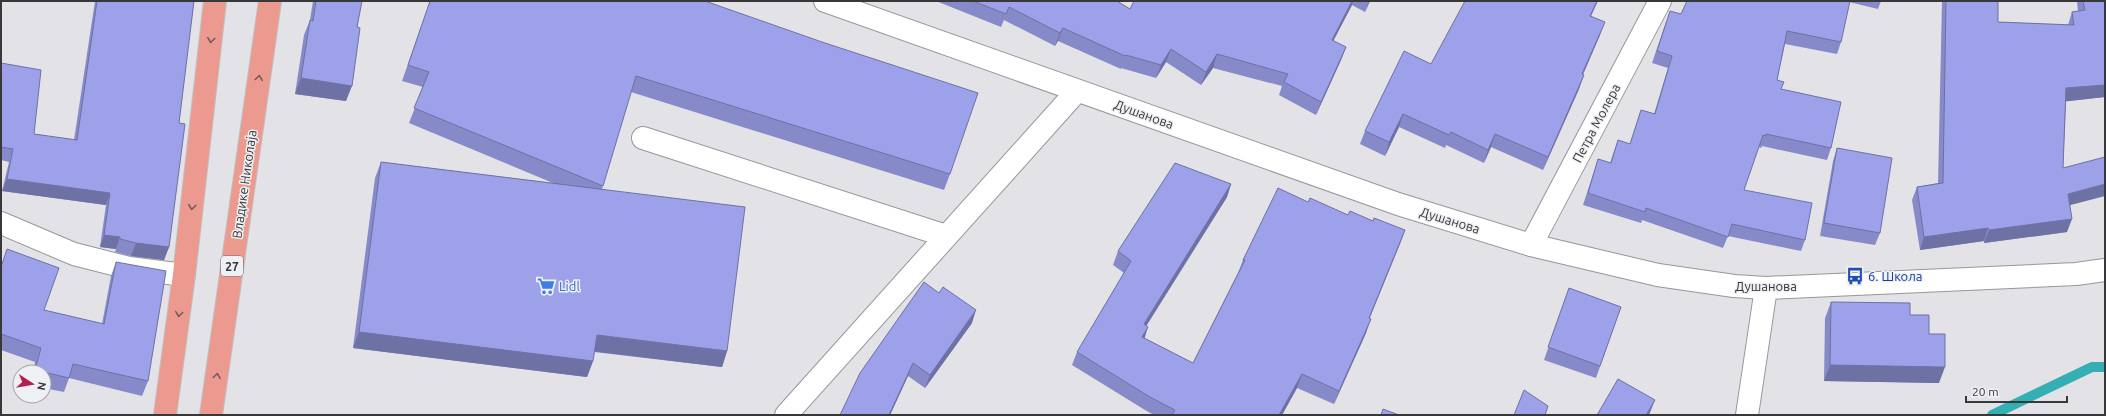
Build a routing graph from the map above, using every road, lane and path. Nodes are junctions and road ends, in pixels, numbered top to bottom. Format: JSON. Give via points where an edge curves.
{"nodes":[{"id":1,"x":216,"y":1,"type":"edge"},
{"id":2,"x":270,"y":1,"type":"edge"},
{"id":3,"x":825,"y":1,"type":"edge"},
{"id":4,"x":1660,"y":1,"type":"edge"},
{"id":5,"x":1077,"y":91,"type":"junction"},
{"id":6,"x":643,"y":138,"type":"dead end"},
{"id":7,"x":1,"y":223,"type":"edge"},
{"id":8,"x":946,"y":236,"type":"junction"},
{"id":9,"x":1531,"y":245,"type":"junction"},
{"id":10,"x":2105,"y":270,"type":"edge"},
{"id":11,"x":184,"y":275,"type":"junction"},
{"id":12,"x":1766,"y":288,"type":"junction"},
{"id":13,"x":165,"y":415,"type":"edge"},
{"id":14,"x":211,"y":415,"type":"edge"},
{"id":15,"x":786,"y":415,"type":"edge"},
{"id":16,"x":1747,"y":415,"type":"edge"}],
"edges":[{"from":1,"to":11,"type":"main road","one_way":true},
{"from":14,"to":2,"type":"main road","name":"Владике Николаја","number":"27","one_way":true},
{"from":3,"to":5,"type":"street","name":"Душанова"},
{"from":4,"to":9,"type":"street","name":"Петра Молера"},
{"from":5,"to":8,"type":"street"},
{"from":5,"to":9,"type":"street","name":"Душанова","via":[[1398,204]]},
{"from":6,"to":8,"type":"street"},
{"from":7,"to":11,"type":"street","via":[[74,254],[128,268]]},
{"from":8,"to":15,"type":"street"},
{"from":9,"to":12,"type":"street","name":"Душанова","via":[[1658,275]]},
{"from":10,"to":12,"type":"street","name":"Душанова","via":[[2076,274]]},
{"from":11,"to":13,"type":"main road","one_way":true},
{"from":12,"to":16,"type":"street"}]}
